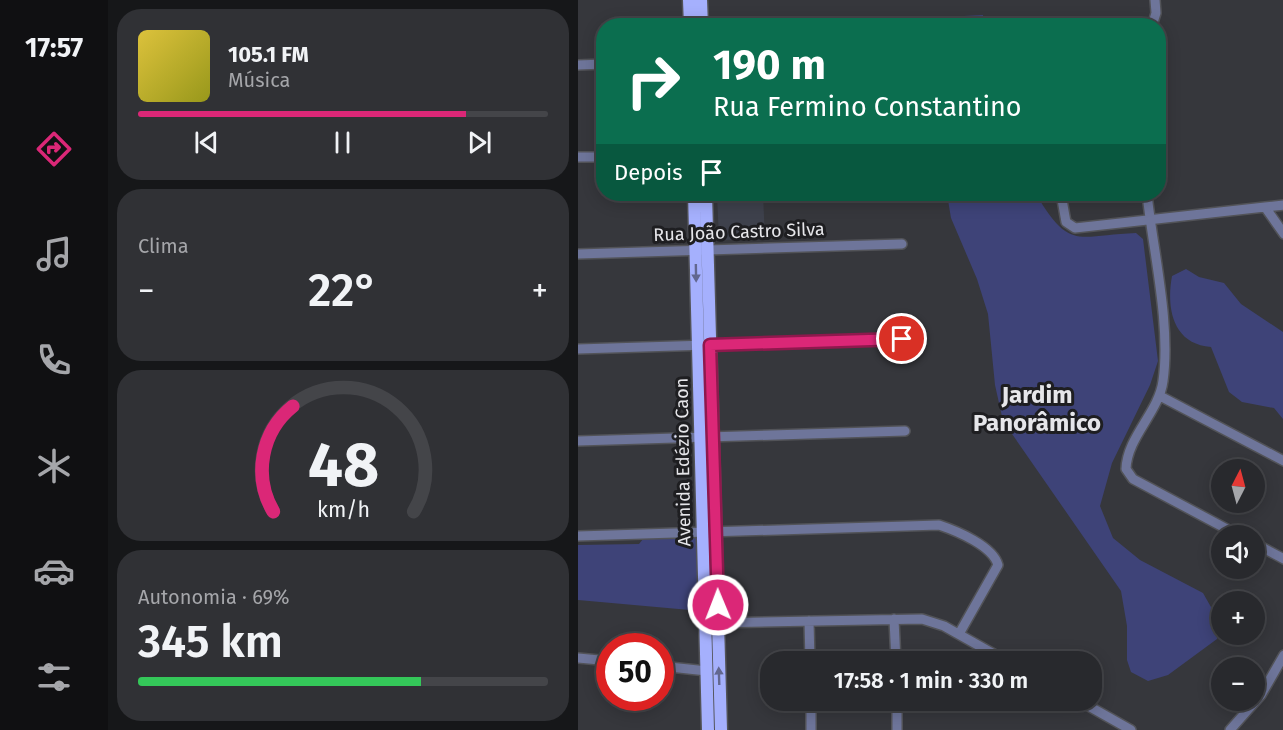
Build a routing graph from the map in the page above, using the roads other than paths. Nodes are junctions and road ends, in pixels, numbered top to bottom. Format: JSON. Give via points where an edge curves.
{"nodes":[{"id":1,"x":689,"y":0,"type":"edge"},
{"id":2,"x":701,"y":0,"type":"edge"},
{"id":3,"x":1155,"y":0,"type":"edge"},
{"id":4,"x":690,"y":18,"type":"edge"},
{"id":5,"x":702,"y":18,"type":"edge"},
{"id":6,"x":1154,"y":18,"type":"edge"},
{"id":7,"x":596,"y":64,"type":"edge"},
{"id":8,"x":578,"y":65,"type":"edge"},
{"id":9,"x":578,"y":157,"type":"edge"},
{"id":10,"x":596,"y":157,"type":"edge"},
{"id":11,"x":695,"y":201,"type":"edge"},
{"id":12,"x":706,"y":201,"type":"edge"},
{"id":13,"x":1062,"y":201,"type":"edge"},
{"id":14,"x":1148,"y":201,"type":"edge"},
{"id":15,"x":1283,"y":205,"type":"edge"},
{"id":16,"x":1265,"y":207,"type":"junction"},
{"id":17,"x":1150,"y":222,"type":"junction"},
{"id":18,"x":1283,"y":234,"type":"edge"},
{"id":19,"x":902,"y":244,"type":"dead end"},
{"id":20,"x":702,"y":250,"type":"junction"},
{"id":21,"x":578,"y":254,"type":"edge"},
{"id":22,"x":902,"y":339,"type":"dead end"},
{"id":23,"x":704,"y":345,"type":"junction"},
{"id":24,"x":578,"y":349,"type":"edge"},
{"id":25,"x":1160,"y":396,"type":"junction"},
{"id":26,"x":905,"y":431,"type":"dead end"},
{"id":27,"x":707,"y":437,"type":"junction"},
{"id":28,"x":578,"y":441,"type":"edge"},
{"id":29,"x":1283,"y":461,"type":"edge"},
{"id":30,"x":1219,"y":525,"type":"edge"},
{"id":31,"x":709,"y":531,"type":"junction"},
{"id":32,"x":578,"y":536,"type":"edge"},
{"id":33,"x":1265,"y":549,"type":"edge"},
{"id":34,"x":1283,"y":559,"type":"edge"},
{"id":35,"x":894,"y":619,"type":"junction"},
{"id":36,"x":809,"y":621,"type":"junction"},
{"id":37,"x":712,"y":623,"type":"junction"},
{"id":38,"x":959,"y":634,"type":"junction"},
{"id":39,"x":810,"y":651,"type":"edge"},
{"id":40,"x":895,"y":651,"type":"edge"},
{"id":41,"x":989,"y":651,"type":"edge"},
{"id":42,"x":1283,"y":655,"type":"edge"},
{"id":43,"x":578,"y":658,"type":"edge"},
{"id":44,"x":596,"y":660,"type":"edge"},
{"id":45,"x":674,"y":667,"type":"edge"},
{"id":46,"x":707,"y":671,"type":"junction"},
{"id":47,"x":811,"y":711,"type":"edge"},
{"id":48,"x":897,"y":711,"type":"edge"},
{"id":49,"x":1097,"y":711,"type":"edge"},
{"id":50,"x":1113,"y":720,"type":"junction"},
{"id":51,"x":1108,"y":729,"type":"edge"},
{"id":52,"x":708,"y":730,"type":"edge"},
{"id":53,"x":721,"y":730,"type":"edge"},
{"id":54,"x":811,"y":730,"type":"edge"},
{"id":55,"x":897,"y":730,"type":"edge"},
{"id":56,"x":1131,"y":730,"type":"edge"},
{"id":57,"x":1230,"y":730,"type":"edge"}],
"edges":[{"from":1,"to":4,"type":"main road"},
{"from":2,"to":5,"type":"main road"},
{"from":3,"to":6,"type":"street"},
{"from":7,"to":8,"type":"street"},
{"from":9,"to":10,"type":"street"},
{"from":11,"to":20,"type":"main road","name":"Avenida Edézio Caon"},
{"from":12,"to":20,"type":"main road","name":"Avenida Edézio Caon"},
{"from":13,"to":17,"type":"street","via":[[1066,222],[1075,228]]},
{"from":14,"to":17,"type":"street"},
{"from":15,"to":16,"type":"street"},
{"from":16,"to":17,"type":"street"},
{"from":16,"to":18,"type":"street"},
{"from":17,"to":25,"type":"street","via":[[1165,348]]},
{"from":19,"to":20,"type":"street","name":"Rua João Castro Silva"},
{"from":20,"to":21,"type":"street","name":"Rua João Castro Silva"},
{"from":20,"to":23,"type":"main road","name":"Avenida Edézio Caon"},
{"from":22,"to":23,"type":"street"},
{"from":23,"to":24,"type":"street"},
{"from":23,"to":27,"type":"main road","name":"Avenida Edézio Caon"},
{"from":25,"to":29,"type":"street"},
{"from":25,"to":30,"type":"street","via":[[1129,453],[1126,469],[1133,479]]},
{"from":26,"to":27,"type":"street"},
{"from":27,"to":28,"type":"street"},
{"from":27,"to":31,"type":"main road","name":"Avenida Edézio Caon"},
{"from":31,"to":32,"type":"street"},
{"from":31,"to":37,"type":"main road","name":"Avenida Edézio Caon"},
{"from":31,"to":38,"type":"street","via":[[929,524],[948,528],[993,554],[998,565]]},
{"from":33,"to":34,"type":"street"},
{"from":35,"to":36,"type":"street"},
{"from":35,"to":38,"type":"street","via":[[934,622]]},
{"from":35,"to":40,"type":"street"},
{"from":36,"to":37,"type":"street"},
{"from":36,"to":39,"type":"street"},
{"from":37,"to":46,"type":"main road","name":"Avenida Edézio Caon"},
{"from":53,"to":37,"type":"main road","name":"Avenida Edézio Caon","one_way":true},
{"from":38,"to":41,"type":"street"},
{"from":42,"to":57,"type":"street","via":[[1261,695]]},
{"from":43,"to":44,"type":"street"},
{"from":45,"to":46,"type":"street"},
{"from":46,"to":52,"type":"main road","name":"Avenida Edézio Caon"},
{"from":47,"to":54,"type":"street"},
{"from":48,"to":55,"type":"street"},
{"from":49,"to":50,"type":"street"},
{"from":50,"to":51,"type":"street"},
{"from":50,"to":56,"type":"street"}]}
